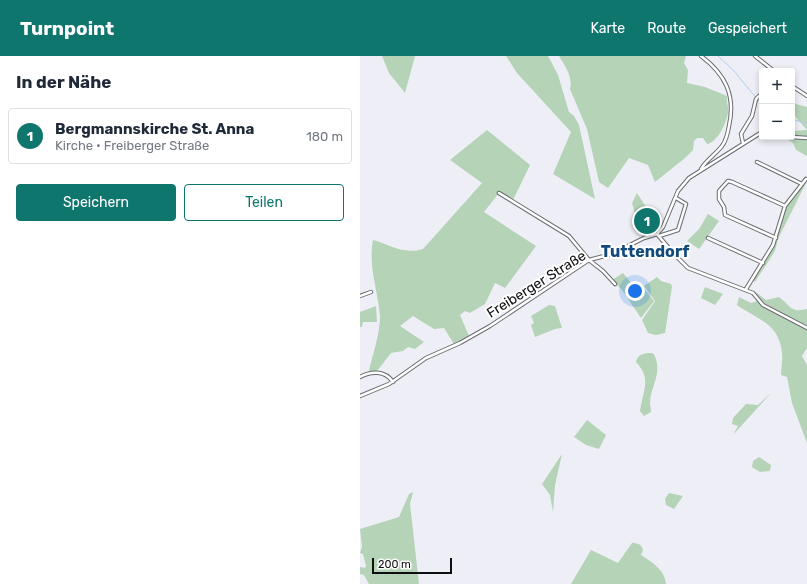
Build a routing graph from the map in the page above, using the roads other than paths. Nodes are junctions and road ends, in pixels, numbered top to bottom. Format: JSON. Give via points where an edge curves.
{"nodes":[{"id":1,"x":701,"y":56,"type":"edge"},
{"id":2,"x":755,"y":56,"type":"edge"},
{"id":3,"x":770,"y":68,"type":"edge"},
{"id":4,"x":795,"y":88,"type":"edge"},
{"id":5,"x":807,"y":96,"type":"edge"},
{"id":6,"x":758,"y":97,"type":"dead end"},
{"id":7,"x":759,"y":134,"type":"edge"},
{"id":8,"x":795,"y":137,"type":"edge"},
{"id":9,"x":807,"y":138,"type":"edge"},
{"id":10,"x":743,"y":143,"type":"junction"},
{"id":11,"x":757,"y":162,"type":"dead end"},
{"id":12,"x":700,"y":169,"type":"junction"},
{"id":13,"x":806,"y":179,"type":"dead end"},
{"id":14,"x":802,"y":184,"type":"junction"},
{"id":15,"x":499,"y":193,"type":"dead end"},
{"id":16,"x":676,"y":198,"type":"junction"},
{"id":17,"x":785,"y":206,"type":"junction"},
{"id":18,"x":658,"y":235,"type":"junction"},
{"id":19,"x":708,"y":238,"type":"dead end"},
{"id":20,"x":776,"y":238,"type":"junction"},
{"id":21,"x":589,"y":260,"type":"junction"},
{"id":22,"x":763,"y":263,"type":"junction"},
{"id":23,"x":615,"y":284,"type":"dead end"},
{"id":24,"x":746,"y":289,"type":"junction"},
{"id":25,"x":371,"y":292,"type":"dead end"},
{"id":26,"x":360,"y":296,"type":"edge"},
{"id":27,"x":807,"y":328,"type":"edge"},
{"id":28,"x":360,"y":376,"type":"edge"},
{"id":29,"x":393,"y":382,"type":"junction"},
{"id":30,"x":360,"y":396,"type":"edge"}],
"edges":[{"from":1,"to":12,"type":"street","via":[[723,79],[732,100],[723,145]]},
{"from":2,"to":3,"type":"street"},
{"from":4,"to":5,"type":"street"},
{"from":6,"to":10,"type":"street","via":[[752,116],[741,134]]},
{"from":7,"to":10,"type":"street"},
{"from":8,"to":9,"type":"street"},
{"from":10,"to":12,"type":"street"},
{"from":11,"to":14,"type":"street"},
{"from":12,"to":16,"type":"street","via":[[682,186]]},
{"from":13,"to":14,"type":"street"},
{"from":14,"to":17,"type":"street"},
{"from":15,"to":21,"type":"street","via":[[569,236]]},
{"from":16,"to":18,"type":"street"},
{"from":16,"to":18,"type":"street","name":"Freiberger Straße","via":[[686,204],[678,230]]},
{"from":17,"to":20,"type":"street"},
{"from":17,"to":20,"type":"street","via":[[728,181],[719,191],[725,215]]},
{"from":18,"to":21,"type":"street","name":"Freiberger Straße","via":[[644,238],[612,254]]},
{"from":18,"to":24,"type":"street","via":[[688,268]]},
{"from":19,"to":22,"type":"street"},
{"from":20,"to":22,"type":"street"},
{"from":21,"to":23,"type":"street"},
{"from":21,"to":29,"type":"street","name":"Freiberger Straße","via":[[490,326],[426,358]]},
{"from":22,"to":24,"type":"street"},
{"from":24,"to":27,"type":"street","via":[[753,292],[763,305]]},
{"from":25,"to":26,"type":"street"},
{"from":28,"to":29,"type":"street","via":[[368,372],[377,372],[389,377]]},
{"from":29,"to":30,"type":"street","name":"Freiberger Straße"}]}
